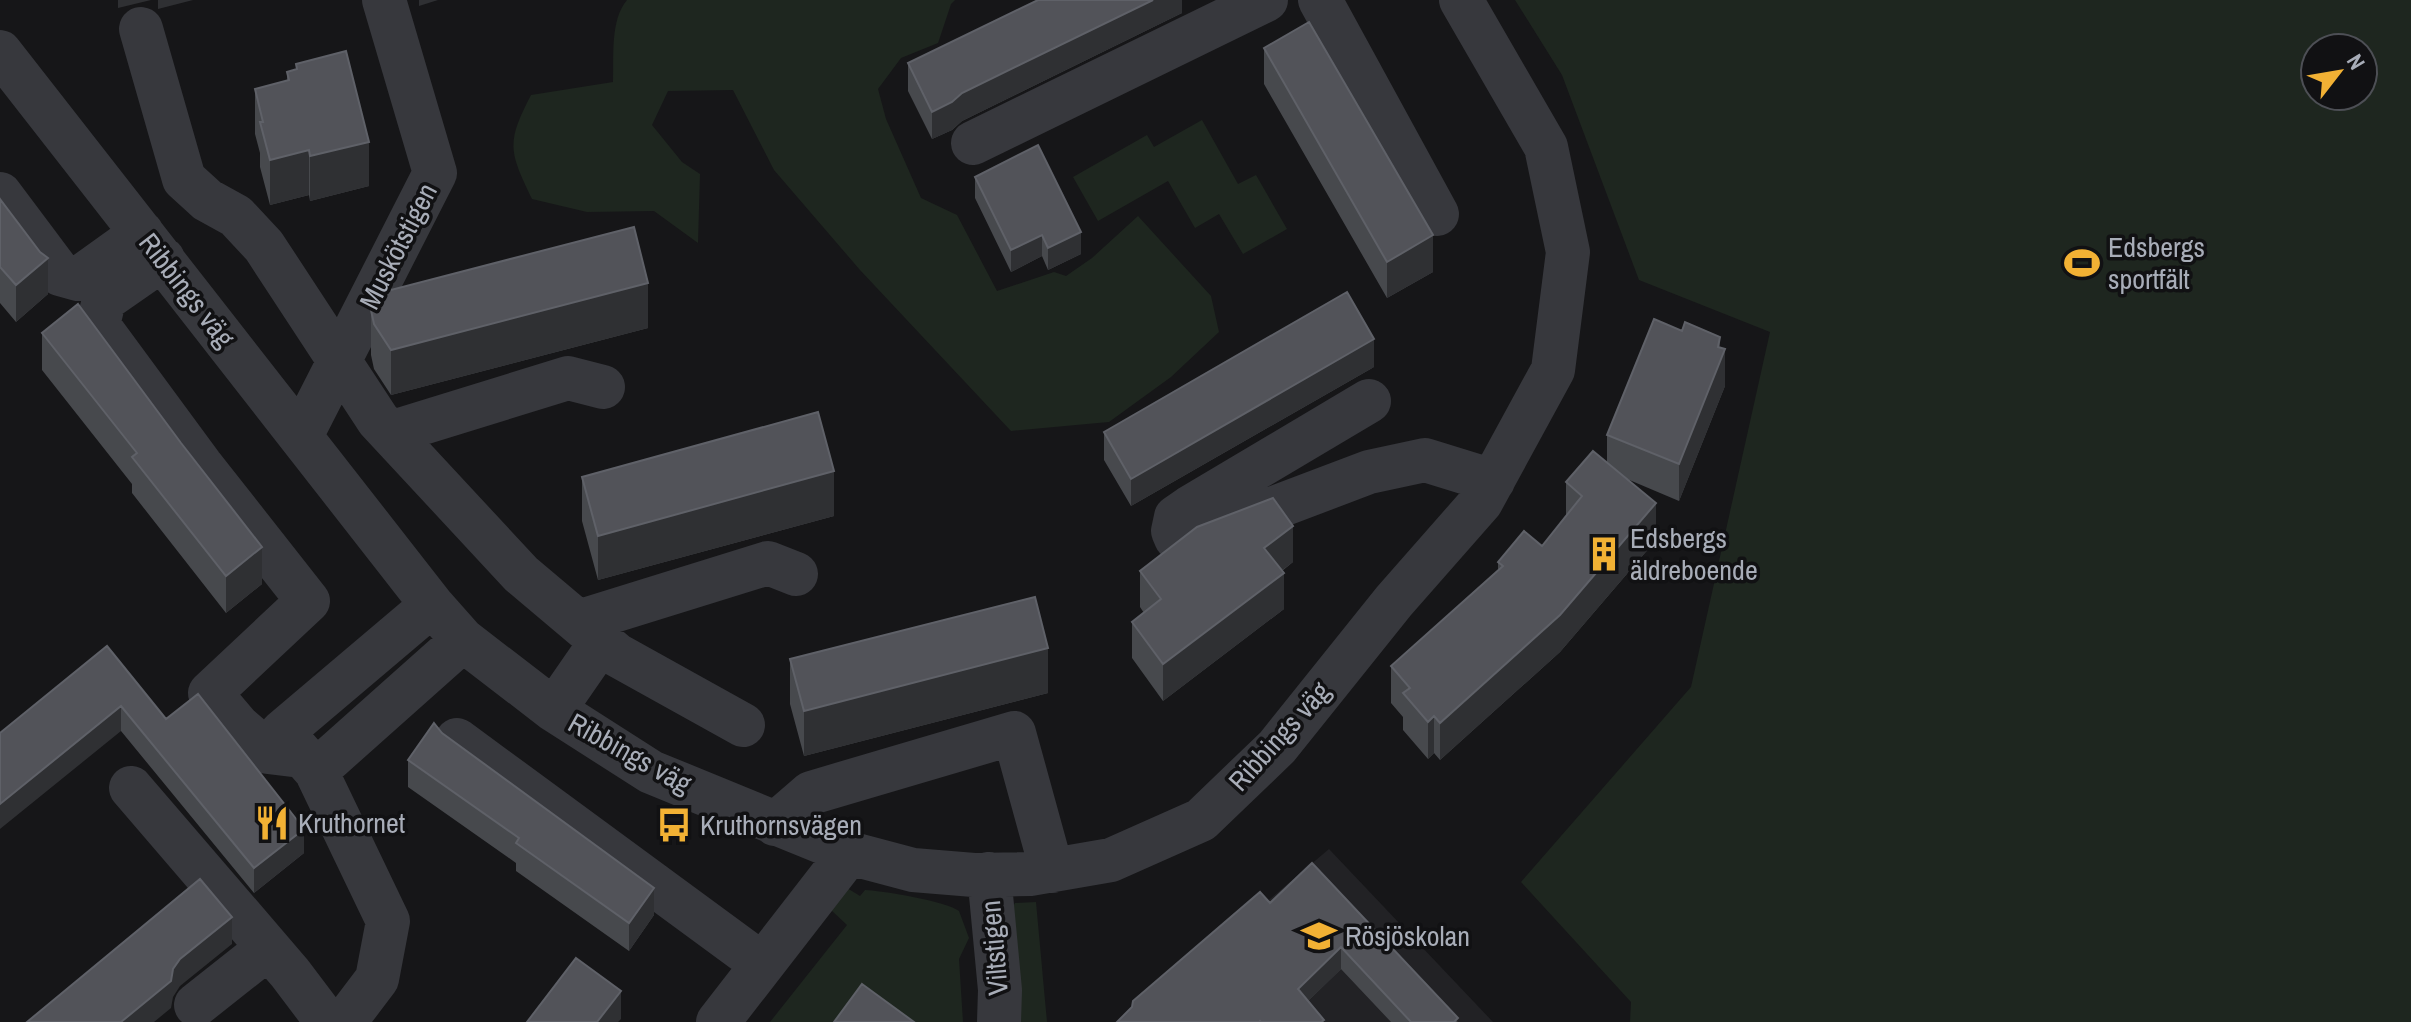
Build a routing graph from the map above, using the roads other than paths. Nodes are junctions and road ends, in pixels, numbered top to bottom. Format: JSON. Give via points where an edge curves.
{"nodes":[{"id":1,"x":384,"y":0,"type":"edge"},
{"id":2,"x":1266,"y":0,"type":"edge"},
{"id":3,"x":1320,"y":0,"type":"edge"},
{"id":4,"x":1461,"y":0,"type":"edge"},
{"id":5,"x":141,"y":29,"type":"dead end"},
{"id":6,"x":0,"y":52,"type":"edge"},
{"id":7,"x":973,"y":143,"type":"dead end"},
{"id":8,"x":0,"y":194,"type":"edge"},
{"id":9,"x":1437,"y":214,"type":"dead end"},
{"id":10,"x":152,"y":246,"type":"junction"},
{"id":11,"x":339,"y":362,"type":"junction"},
{"id":12,"x":603,"y":387,"type":"dead end"},
{"id":13,"x":1369,"y":401,"type":"dead end"},
{"id":14,"x":390,"y":433,"type":"junction"},
{"id":15,"x":301,"y":436,"type":"junction"},
{"id":16,"x":1493,"y":481,"type":"junction"},
{"id":17,"x":796,"y":574,"type":"dead end"},
{"id":18,"x":432,"y":605,"type":"junction"},
{"id":19,"x":589,"y":632,"type":"junction"},
{"id":20,"x":463,"y":640,"type":"junction"},
{"id":21,"x":554,"y":710,"type":"junction"},
{"id":22,"x":743,"y":725,"type":"dead end"},
{"id":23,"x":457,"y":740,"type":"edge"},
{"id":24,"x":308,"y":763,"type":"junction"},
{"id":25,"x":131,"y":788,"type":"dead end"},
{"id":26,"x":775,"y":824,"type":"junction"},
{"id":27,"x":849,"y":853,"type":"junction"},
{"id":28,"x":1052,"y":871,"type":"junction"},
{"id":29,"x":989,"y":874,"type":"junction"},
{"id":30,"x":268,"y":948,"type":"junction"},
{"id":31,"x":762,"y":964,"type":"junction"},
{"id":32,"x":196,"y":1005,"type":"dead end"},
{"id":33,"x":346,"y":1020,"type":"edge"},
{"id":34,"x":718,"y":1022,"type":"edge"},
{"id":35,"x":999,"y":1022,"type":"edge"}],
"edges":[{"from":1,"to":11,"type":"street","name":"Muskötstigen","via":[[435,173]]},
{"from":2,"to":7,"type":"street"},
{"from":3,"to":9,"type":"street"},
{"from":4,"to":16,"type":"street","name":"Ribbings väg","via":[[1546,147],[1568,252],[1553,370]]},
{"from":5,"to":11,"type":"street","via":[[184,179],[236,216],[264,246]]},
{"from":6,"to":10,"type":"street","name":"Ribbings väg"},
{"from":8,"to":10,"type":"street","via":[[60,274],[78,279]]},
{"from":10,"to":15,"type":"street","name":"Ribbings väg"},
{"from":10,"to":24,"type":"street","via":[[104,300],[98,325],[308,601],[210,693],[268,752]]},
{"from":11,"to":14,"type":"street"},
{"from":11,"to":15,"type":"street","name":"Muskötstigen"},
{"from":12,"to":14,"type":"street","via":[[568,378]]},
{"from":13,"to":16,"type":"street","via":[[1176,517],[1176,538],[1184,542],[1369,472],[1425,460]]},
{"from":14,"to":19,"type":"street","via":[[521,574]]},
{"from":15,"to":18,"type":"street","name":"Ribbings väg"},
{"from":16,"to":28,"type":"street","name":"Ribbings väg","via":[[1277,747],[1201,820],[1111,860]]},
{"from":17,"to":19,"type":"street","via":[[768,563]]},
{"from":18,"to":20,"type":"street","name":"Ribbings väg"},
{"from":18,"to":24,"type":"street","via":[[282,732]]},
{"from":19,"to":21,"type":"street"},
{"from":19,"to":22,"type":"street","via":[[617,655]]},
{"from":20,"to":21,"type":"street","name":"Ribbings väg"},
{"from":20,"to":24,"type":"street"},
{"from":21,"to":26,"type":"street","name":"Ribbings väg","via":[[651,772]]},
{"from":23,"to":31,"type":"street"},
{"from":24,"to":33,"type":"street","via":[[388,921],[377,979]]},
{"from":25,"to":30,"type":"street"},
{"from":26,"to":27,"type":"street","name":"Ribbings väg"},
{"from":26,"to":28,"type":"street","via":[[811,793],[1014,733]]},
{"from":27,"to":29,"type":"street","name":"Ribbings väg","via":[[913,870]]},
{"from":27,"to":31,"type":"street"},
{"from":28,"to":29,"type":"street","name":"Ribbings väg"},
{"from":29,"to":35,"type":"street","name":"Viltstigen"},
{"from":30,"to":32,"type":"street"},
{"from":30,"to":33,"type":"street"},
{"from":31,"to":34,"type":"street"}]}
